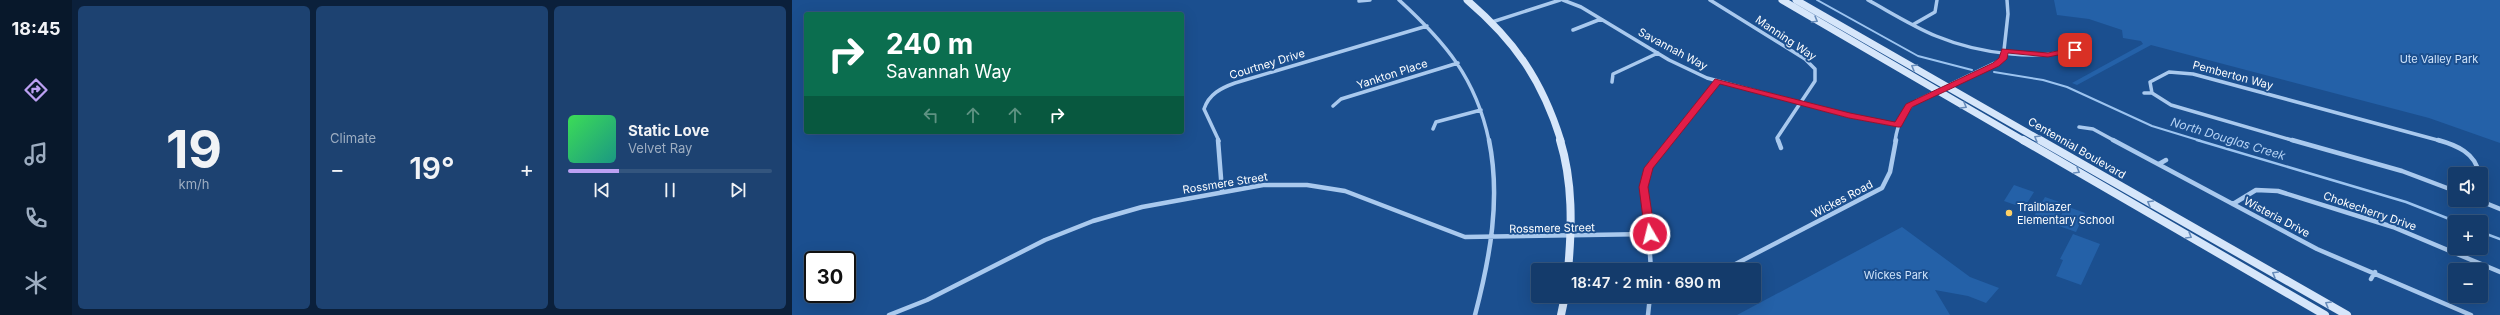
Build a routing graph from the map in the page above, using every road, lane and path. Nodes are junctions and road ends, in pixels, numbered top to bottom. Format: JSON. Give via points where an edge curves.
{"nodes":[{"id":1,"x":1370,"y":0,"type":"edge"},
{"id":2,"x":1399,"y":0,"type":"edge"},
{"id":3,"x":1467,"y":0,"type":"edge"},
{"id":4,"x":1560,"y":0,"type":"edge"},
{"id":5,"x":1563,"y":0,"type":"edge"},
{"id":6,"x":1710,"y":0,"type":"edge"},
{"id":7,"x":1782,"y":0,"type":"edge"},
{"id":8,"x":1796,"y":0,"type":"edge"},
{"id":9,"x":1868,"y":0,"type":"edge"},
{"id":10,"x":1937,"y":0,"type":"edge"},
{"id":11,"x":2007,"y":0,"type":"edge"},
{"id":12,"x":1359,"y":1,"type":"edge"},
{"id":13,"x":1601,"y":19,"type":"junction"},
{"id":14,"x":1492,"y":22,"type":"junction"},
{"id":15,"x":1914,"y":24,"type":"junction"},
{"id":16,"x":1427,"y":26,"type":"junction"},
{"id":17,"x":1573,"y":30,"type":"dead end"},
{"id":18,"x":2087,"y":37,"type":"dead end"},
{"id":19,"x":2005,"y":50,"type":"junction"},
{"id":20,"x":1658,"y":53,"type":"junction"},
{"id":21,"x":1458,"y":63,"type":"junction"},
{"id":22,"x":1718,"y":81,"type":"junction"},
{"id":23,"x":1612,"y":82,"type":"dead end"},
{"id":24,"x":1947,"y":87,"type":"junction"},
{"id":25,"x":1938,"y":90,"type":"junction"},
{"id":26,"x":2152,"y":92,"type":"junction"},
{"id":27,"x":2144,"y":93,"type":"dead end"},
{"id":28,"x":1800,"y":103,"type":"junction"},
{"id":29,"x":1333,"y":106,"type":"dead end"},
{"id":30,"x":1481,"y":110,"type":"junction"},
{"id":31,"x":1898,"y":125,"type":"junction"},
{"id":32,"x":2079,"y":127,"type":"dead end"},
{"id":33,"x":1433,"y":129,"type":"dead end"},
{"id":34,"x":1781,"y":148,"type":"dead end"},
{"id":35,"x":2476,"y":156,"type":"dead end"},
{"id":36,"x":2471,"y":157,"type":"junction"},
{"id":37,"x":2166,"y":160,"type":"dead end"},
{"id":38,"x":2160,"y":164,"type":"junction"},
{"id":39,"x":2478,"y":167,"type":"edge"},
{"id":40,"x":2448,"y":188,"type":"edge"},
{"id":41,"x":1222,"y":191,"type":"junction"},
{"id":42,"x":2233,"y":204,"type":"junction"},
{"id":43,"x":2488,"y":204,"type":"edge"},
{"id":44,"x":2500,"y":209,"type":"edge"},
{"id":45,"x":1650,"y":234,"type":"junction"},
{"id":46,"x":1572,"y":236,"type":"junction"},
{"id":47,"x":1492,"y":238,"type":"junction"},
{"id":48,"x":1569,"y":263,"type":"edge"},
{"id":49,"x":1651,"y":263,"type":"edge"},
{"id":50,"x":1737,"y":263,"type":"edge"},
{"id":51,"x":2375,"y":272,"type":"junction"},
{"id":52,"x":2500,"y":272,"type":"edge"},
{"id":53,"x":2371,"y":279,"type":"dead end"},
{"id":54,"x":1564,"y":303,"type":"edge"},
{"id":55,"x":1649,"y":303,"type":"edge"},
{"id":56,"x":888,"y":315,"type":"edge"},
{"id":57,"x":1475,"y":315,"type":"edge"},
{"id":58,"x":1561,"y":315,"type":"edge"},
{"id":59,"x":1648,"y":315,"type":"edge"},
{"id":60,"x":2325,"y":315,"type":"edge"},
{"id":61,"x":2347,"y":315,"type":"edge"},
{"id":62,"x":2471,"y":315,"type":"edge"}],
"edges":[{"from":1,"to":12,"type":"street"},
{"from":2,"to":16,"type":"street"},
{"from":3,"to":14,"type":"main road"},
{"from":4,"to":14,"type":"street"},
{"from":5,"to":13,"type":"street","name":"Savannah Way"},
{"from":6,"to":28,"type":"street","name":"Manning Way","via":[[1813,66],[1816,76]]},
{"from":7,"to":25,"type":"main road","name":"Centennial Boulevard","one_way":true},
{"from":24,"to":8,"type":"main road","name":"Centennial Boulevard","one_way":true},
{"from":9,"to":15,"type":"street"},
{"from":10,"to":15,"type":"street","via":[[1935,12]]},
{"from":11,"to":19,"type":"street"},
{"from":13,"to":17,"type":"street"},
{"from":13,"to":20,"type":"street","name":"Savannah Way"},
{"from":14,"to":46,"type":"main road","via":[[1530,69],[1555,120],[1569,177]]},
{"from":15,"to":19,"type":"street","via":[[1950,40]]},
{"from":16,"to":21,"type":"street"},
{"from":16,"to":41,"type":"street","name":"Courtney Drive","via":[[1241,81],[1214,93],[1206,102],[1204,109],[1219,141]]},
{"from":18,"to":19,"type":"street","via":[[2088,43],[2075,50],[2058,54],[2027,54]]},
{"from":19,"to":24,"type":"street","name":"Wickes Road","via":[[2000,62]]},
{"from":20,"to":22,"type":"street","name":"Savannah Way","via":[[1689,70]]},
{"from":20,"to":23,"type":"street","via":[[1613,74]]},
{"from":21,"to":29,"type":"street","name":"Yankton Place","via":[[1341,99]]},
{"from":21,"to":30,"type":"street"},
{"from":22,"to":28,"type":"street","name":"Savannah Way"},
{"from":22,"to":45,"type":"street","via":[[1648,168],[1644,187]]},
{"from":24,"to":25,"type":"street","name":"Wickes Road"},
{"from":61,"to":24,"type":"main road","name":"Centennial Boulevard","one_way":true},
{"from":25,"to":31,"type":"street","name":"Wickes Road","via":[[1909,105]]},
{"from":25,"to":60,"type":"main road","name":"Centennial Boulevard","one_way":true},
{"from":26,"to":27,"type":"street"},
{"from":26,"to":36,"type":"street","name":"Pemberton Way","via":[[2150,82],[2153,79],[2175,70],[2205,76],[2426,136],[2455,147]]},
{"from":26,"to":40,"type":"street","via":[[2163,101],[2180,108],[2402,171]]},
{"from":28,"to":31,"type":"street","name":"Savannah Way"},
{"from":28,"to":34,"type":"street","name":"Manning Way","via":[[1778,138]]},
{"from":30,"to":33,"type":"street","via":[[1436,122]]},
{"from":30,"to":47,"type":"street","via":[[1495,175]]},
{"from":31,"to":50,"type":"street","name":"Wickes Road","via":[[1890,172],[1882,188]]},
{"from":32,"to":38,"type":"street","name":"Wisteria Drive","via":[[2094,129]]},
{"from":35,"to":36,"type":"street"},
{"from":36,"to":39,"type":"street"},
{"from":37,"to":38,"type":"street"},
{"from":38,"to":42,"type":"street","name":"Wisteria Drive"},
{"from":41,"to":47,"type":"street","name":"Rossmere Street","via":[[1274,184],[1328,187],[1456,235]]},
{"from":41,"to":56,"type":"street","name":"Rossmere Street","via":[[1136,209],[1080,226],[1035,245],[932,298]]},
{"from":42,"to":51,"type":"street","name":"Wisteria Drive","via":[[2317,249]]},
{"from":42,"to":52,"type":"street","name":"Chokecherry Drive","via":[[2256,190],[2278,191],[2393,227]]},
{"from":43,"to":44,"type":"street"},
{"from":45,"to":46,"type":"street","name":"Rossmere Street"},
{"from":45,"to":49,"type":"street"},
{"from":46,"to":47,"type":"street","name":"Rossmere Street"},
{"from":46,"to":48,"type":"main road"},
{"from":47,"to":57,"type":"street","via":[[1485,279]]},
{"from":51,"to":53,"type":"street"},
{"from":51,"to":62,"type":"street","name":"Wisteria Drive"},
{"from":54,"to":58,"type":"main road"},
{"from":55,"to":59,"type":"street"}]}
